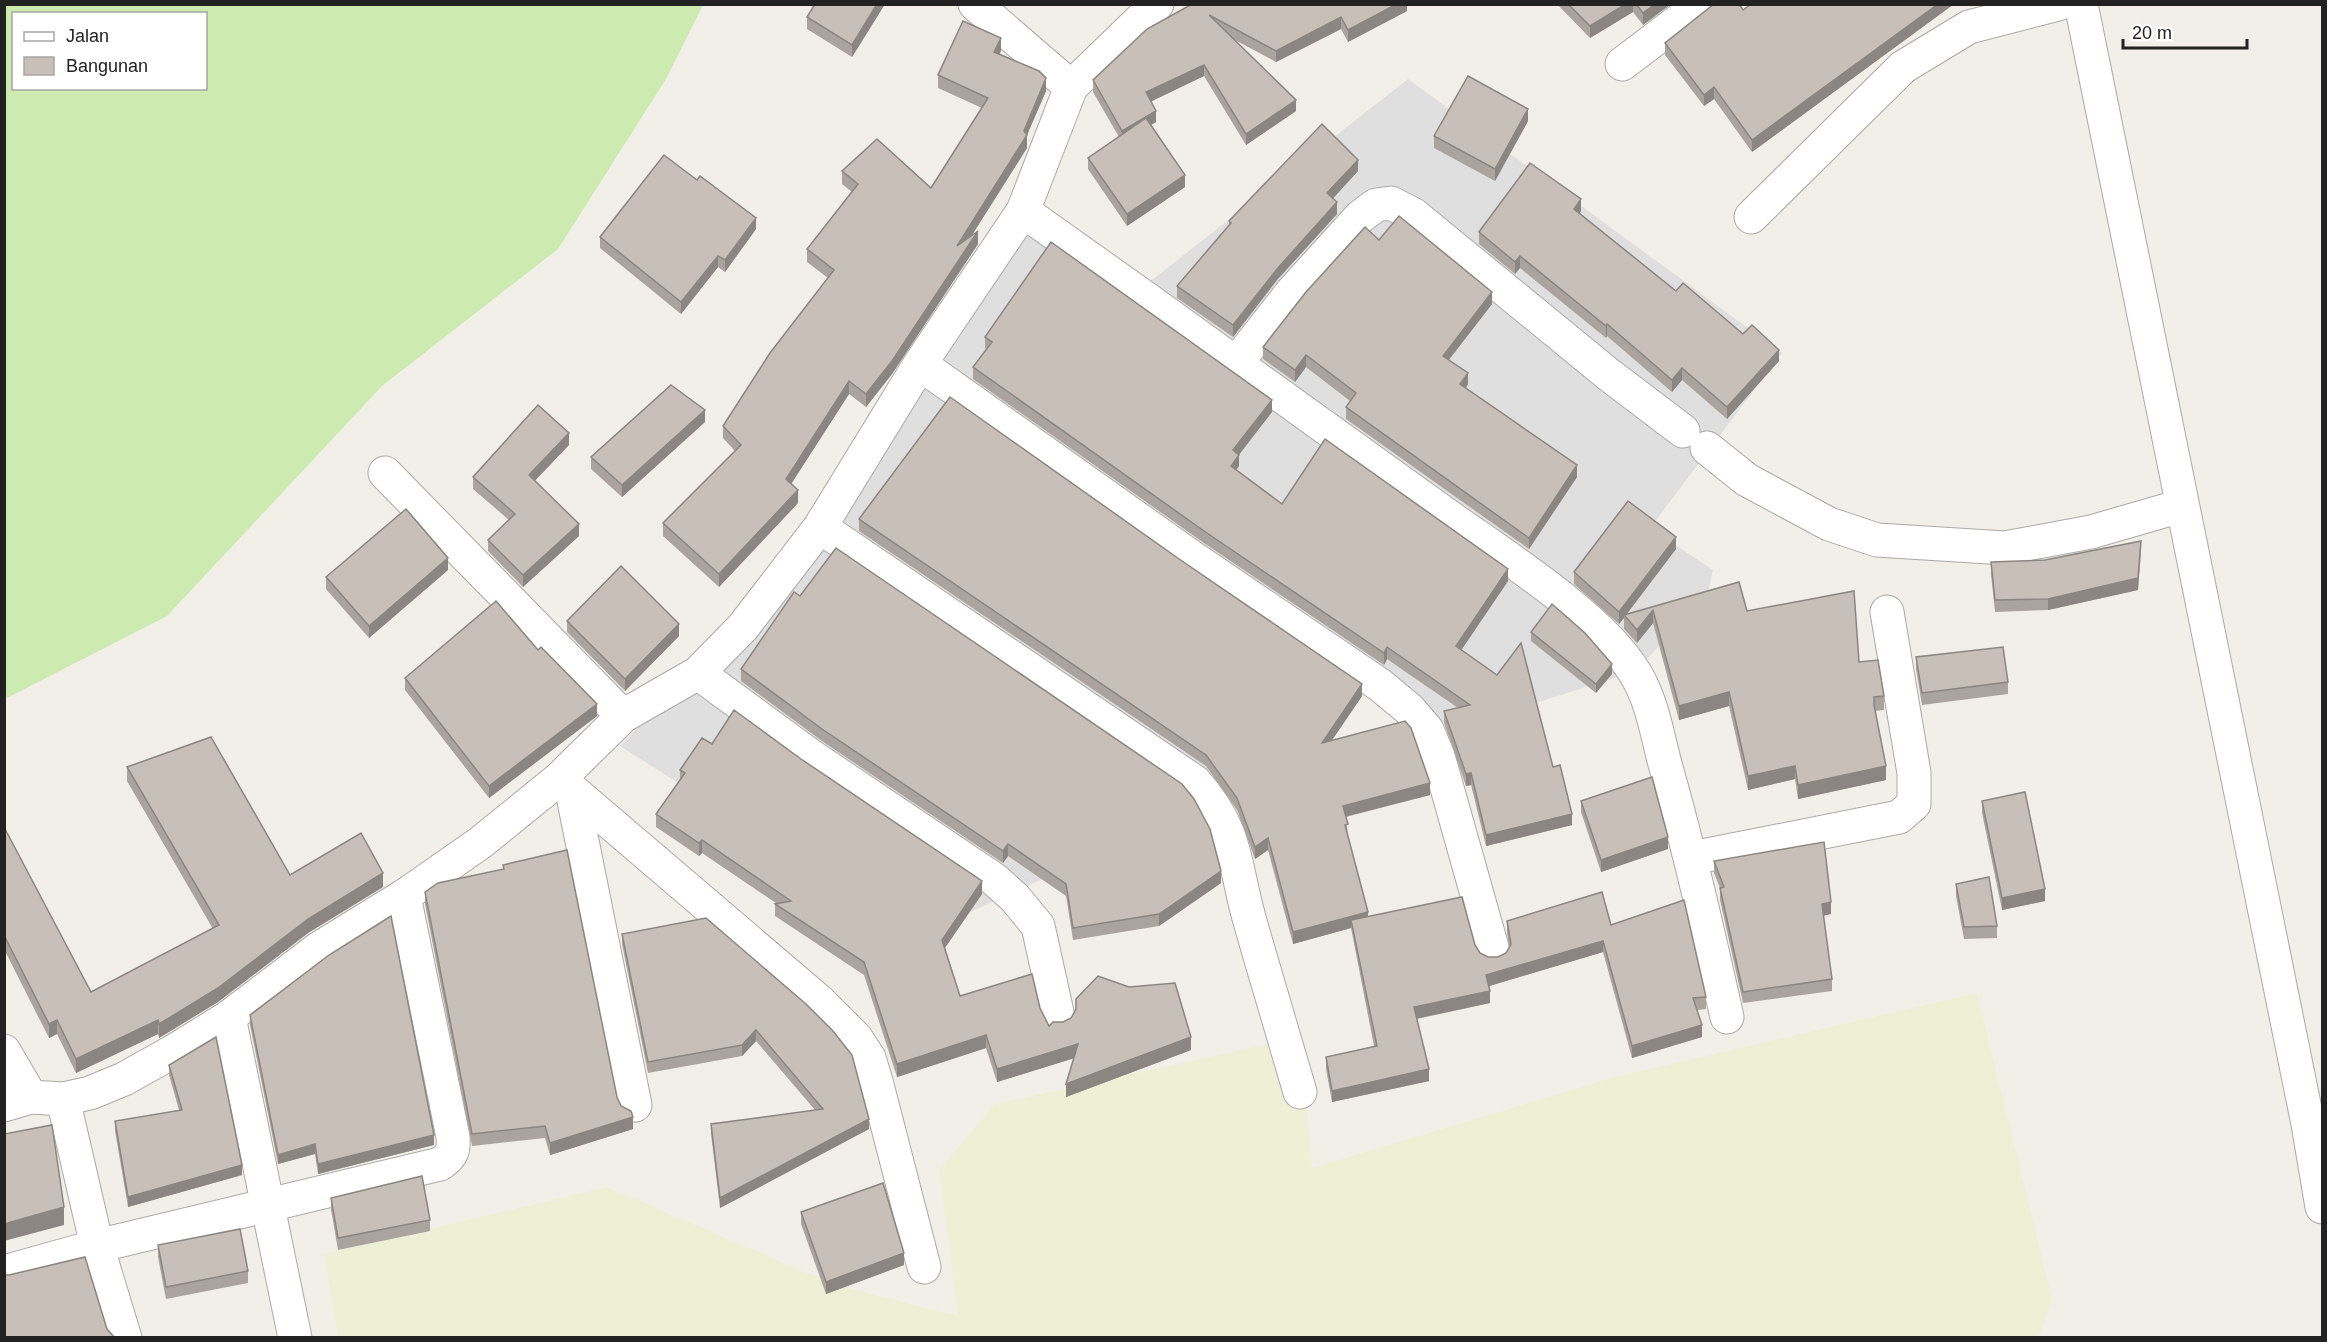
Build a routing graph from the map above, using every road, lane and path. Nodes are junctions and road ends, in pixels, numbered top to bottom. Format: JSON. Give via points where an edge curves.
{"nodes":[{"id":1,"x":975,"y":4,"type":"edge"},
{"id":2,"x":1156,"y":4,"type":"edge"},
{"id":3,"x":1701,"y":4,"type":"edge"},
{"id":4,"x":2058,"y":4,"type":"edge"},
{"id":5,"x":2081,"y":4,"type":"edge"},
{"id":6,"x":1623,"y":64,"type":"dead end"},
{"id":7,"x":1071,"y":87,"type":"junction"},
{"id":8,"x":1023,"y":211,"type":"junction"},
{"id":9,"x":1751,"y":217,"type":"dead end"},
{"id":10,"x":1237,"y":362,"type":"junction"},
{"id":11,"x":920,"y":364,"type":"junction"},
{"id":12,"x":385,"y":474,"type":"dead end"},
{"id":13,"x":2181,"y":506,"type":"junction"},
{"id":14,"x":820,"y":527,"type":"junction"},
{"id":15,"x":1887,"y":612,"type":"dead end"},
{"id":16,"x":698,"y":673,"type":"junction"},
{"id":17,"x":623,"y":716,"type":"junction"},
{"id":18,"x":565,"y":785,"type":"junction"},
{"id":19,"x":1692,"y":858,"type":"junction"},
{"id":20,"x":404,"y":896,"type":"junction"},
{"id":21,"x":1493,"y":951,"type":"dead end"},
{"id":22,"x":229,"y":1017,"type":"junction"},
{"id":23,"x":1058,"y":1017,"type":"dead end"},
{"id":24,"x":1727,"y":1017,"type":"dead end"},
{"id":25,"x":4,"y":1051,"type":"edge"},
{"id":26,"x":1300,"y":1092,"type":"dead end"},
{"id":27,"x":63,"y":1099,"type":"junction"},
{"id":28,"x":18,"y":1101,"type":"edge"},
{"id":29,"x":635,"y":1105,"type":"dead end"},
{"id":30,"x":270,"y":1204,"type":"junction"},
{"id":31,"x":2322,"y":1207,"type":"edge"},
{"id":32,"x":97,"y":1246,"type":"junction"},
{"id":33,"x":924,"y":1267,"type":"dead end"},
{"id":34,"x":4,"y":1272,"type":"edge"},
{"id":35,"x":295,"y":1337,"type":"edge"},
{"id":36,"x":125,"y":1338,"type":"edge"}],
"edges":[{"from":1,"to":7,"type":"street"},
{"from":2,"to":7,"type":"street"},
{"from":3,"to":6,"type":"street"},
{"from":4,"to":9,"type":"street","via":[[1969,27],[1903,67]]},
{"from":5,"to":13,"type":"street"},
{"from":7,"to":8,"type":"street"},
{"from":8,"to":10,"type":"street"},
{"from":8,"to":11,"type":"street"},
{"from":10,"to":13,"type":"street","via":[[1292,292],[1360,217],[1376,205],[1391,203],[1414,215],[1608,374],[1747,480],[1829,524],[1877,540],[2005,548],[2091,532]]},
{"from":10,"to":19,"type":"street","via":[[1525,572],[1621,651],[1638,676],[1649,705]]},
{"from":11,"to":14,"type":"street"},
{"from":11,"to":21,"type":"street","via":[[1410,709],[1427,730],[1438,756]]},
{"from":12,"to":17,"type":"street"},
{"from":13,"to":31,"type":"street"},
{"from":14,"to":16,"type":"street","via":[[743,627]]},
{"from":14,"to":26,"type":"street","via":[[1195,782],[1215,805],[1237,859],[1250,922]]},
{"from":15,"to":19,"type":"street","via":[[1914,772],[1914,804],[1899,817]]},
{"from":16,"to":17,"type":"street"},
{"from":16,"to":23,"type":"street","via":[[811,756],[995,880],[1015,898],[1038,926]]},
{"from":17,"to":18,"type":"street"},
{"from":18,"to":20,"type":"street"},
{"from":18,"to":29,"type":"street"},
{"from":18,"to":33,"type":"street","via":[[769,956],[856,1038],[876,1081]]},
{"from":19,"to":24,"type":"street"},
{"from":20,"to":22,"type":"street","via":[[318,949]]},
{"from":20,"to":30,"type":"street","via":[[454,1149],[450,1158],[426,1168]]},
{"from":22,"to":27,"type":"street","via":[[124,1079]]},
{"from":22,"to":30,"type":"street"},
{"from":25,"to":28,"type":"street"},
{"from":27,"to":28,"type":"street"},
{"from":27,"to":32,"type":"street"},
{"from":30,"to":32,"type":"street"},
{"from":30,"to":35,"type":"street"},
{"from":32,"to":34,"type":"street"},
{"from":32,"to":36,"type":"street"}]}
